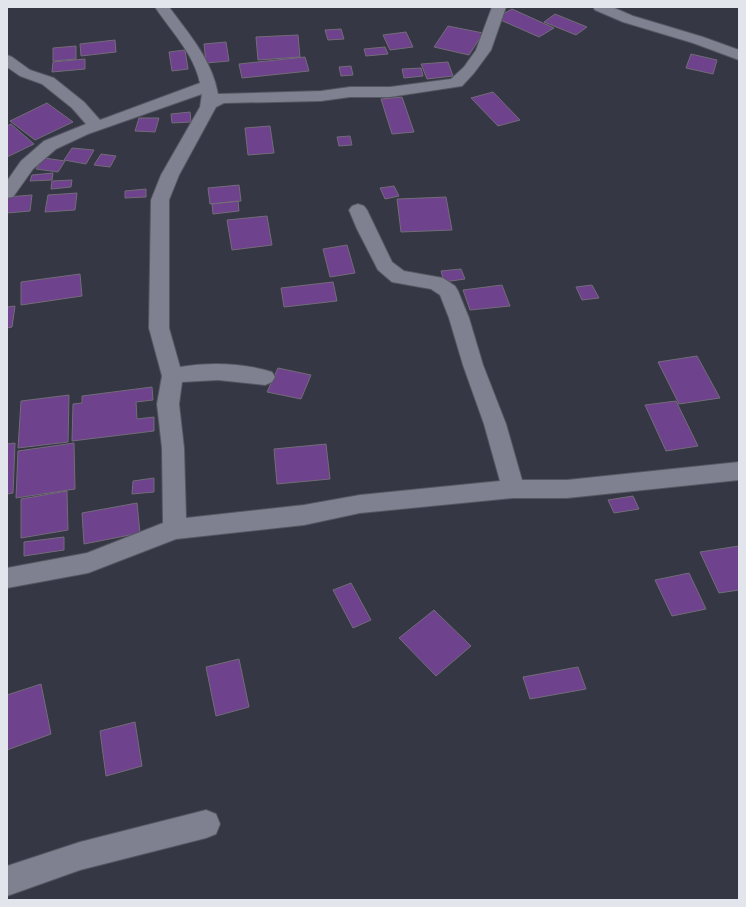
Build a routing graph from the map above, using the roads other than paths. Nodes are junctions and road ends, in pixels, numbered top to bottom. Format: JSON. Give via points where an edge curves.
{"nodes":[{"id":1,"x":162,"y":7,"type":"edge"},
{"id":2,"x":499,"y":7,"type":"edge"},
{"id":3,"x":600,"y":7,"type":"edge"},
{"id":4,"x":739,"y":55,"type":"edge"},
{"id":5,"x":7,"y":60,"type":"edge"},
{"id":6,"x":208,"y":84,"type":"junction"},
{"id":7,"x":209,"y":104,"type":"junction"},
{"id":8,"x":97,"y":126,"type":"junction"},
{"id":9,"x":7,"y":193,"type":"edge"},
{"id":10,"x":358,"y":210,"type":"dead end"},
{"id":11,"x":172,"y":376,"type":"junction"},
{"id":12,"x":265,"y":377,"type":"dead end"},
{"id":13,"x":739,"y":471,"type":"edge"},
{"id":14,"x":514,"y":488,"type":"junction"},
{"id":15,"x":175,"y":529,"type":"junction"},
{"id":16,"x":7,"y":578,"type":"edge"},
{"id":17,"x":206,"y":824,"type":"dead end"},
{"id":18,"x":7,"y":881,"type":"edge"}],
"edges":[{"from":1,"to":6,"type":"street","via":[[202,64]]},
{"from":2,"to":7,"type":"street","via":[[484,50],[456,83],[390,92],[221,98]]},
{"from":3,"to":4,"type":"street","via":[[628,19]]},
{"from":5,"to":8,"type":"street","via":[[25,73],[48,81],[78,105]]},
{"from":6,"to":7,"type":"street","via":[[211,97]]},
{"from":6,"to":8,"type":"street","via":[[183,96]]},
{"from":7,"to":11,"type":"street","via":[[170,175],[160,200],[159,328]]},
{"from":8,"to":9,"type":"street","via":[[50,145],[27,165]]},
{"from":10,"to":14,"type":"street","via":[[385,266],[400,277],[436,283],[448,291],[495,424]]},
{"from":11,"to":12,"type":"street","via":[[188,373],[247,374]]},
{"from":11,"to":15,"type":"street","via":[[168,404],[173,448]]},
{"from":13,"to":14,"type":"street","via":[[567,489]]},
{"from":14,"to":15,"type":"street","via":[[360,504],[304,515]]},
{"from":15,"to":16,"type":"street","via":[[88,563]]},
{"from":17,"to":18,"type":"street","via":[[80,856]]}]}
